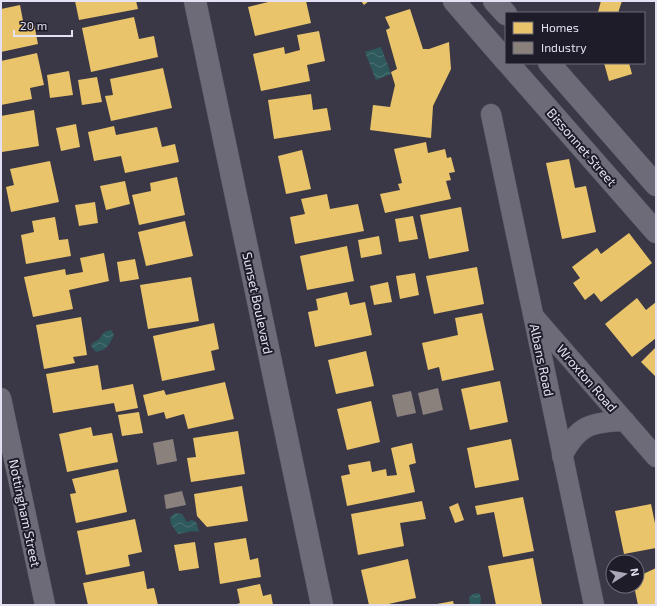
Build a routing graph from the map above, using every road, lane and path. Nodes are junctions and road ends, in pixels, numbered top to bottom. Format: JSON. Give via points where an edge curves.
{"nodes":[{"id":1,"x":195,"y":1,"type":"edge"},
{"id":2,"x":454,"y":1,"type":"edge"},
{"id":3,"x":494,"y":1,"type":"edge"},
{"id":4,"x":505,"y":13,"type":"edge"},
{"id":5,"x":505,"y":55,"type":"edge"},
{"id":6,"x":513,"y":64,"type":"edge"},
{"id":7,"x":550,"y":64,"type":"edge"},
{"id":8,"x":491,"y":114,"type":"dead end"},
{"id":9,"x":656,"y":185,"type":"edge"},
{"id":10,"x":656,"y":232,"type":"edge"},
{"id":11,"x":533,"y":317,"type":"junction"},
{"id":12,"x":1,"y":398,"type":"edge"},
{"id":13,"x":625,"y":421,"type":"junction"},
{"id":14,"x":562,"y":456,"type":"junction"},
{"id":15,"x":656,"y":457,"type":"edge"},
{"id":16,"x":45,"y":605,"type":"edge"},
{"id":17,"x":322,"y":605,"type":"edge"},
{"id":18,"x":594,"y":605,"type":"edge"}],
"edges":[{"from":1,"to":17,"type":"street","name":"Sunset Boulevard"},
{"from":2,"to":5,"type":"street","name":"Bissonnet Street"},
{"from":3,"to":4,"type":"street"},
{"from":6,"to":10,"type":"street","name":"Bissonnet Street"},
{"from":7,"to":9,"type":"street"},
{"from":8,"to":11,"type":"street","name":"Albans Road"},
{"from":11,"to":13,"type":"street","name":"Wroxton Road"},
{"from":11,"to":14,"type":"street","name":"Albans Road"},
{"from":12,"to":16,"type":"street","name":"Nottingham Street"},
{"from":13,"to":14,"type":"street","name":"Wroxton Road","via":[[593,424],[580,431]]},
{"from":13,"to":15,"type":"street","name":"Wroxton Road"},
{"from":14,"to":18,"type":"street","name":"Albans Road"}]}
